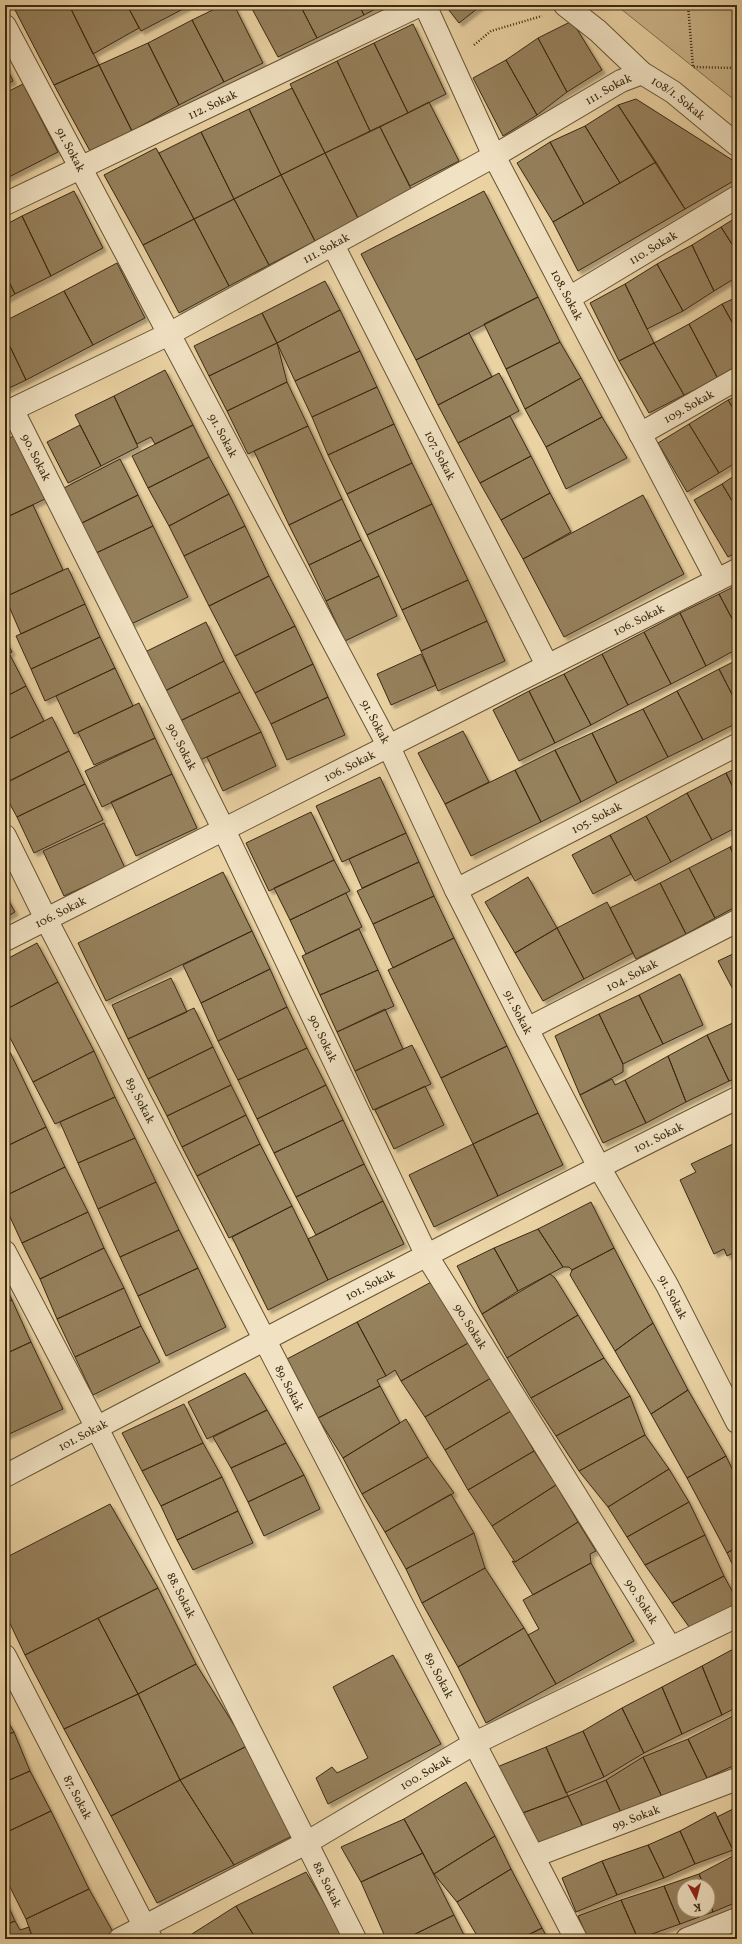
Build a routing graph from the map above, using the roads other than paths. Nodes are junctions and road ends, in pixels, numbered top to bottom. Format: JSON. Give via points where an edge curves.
{"nodes":[{"id":1,"x":420,"y":5,"type":"edge"},
{"id":2,"x":425,"y":5,"type":"edge"},
{"id":3,"x":567,"y":6,"type":"edge"},
{"id":4,"x":5,"y":26,"type":"edge"},
{"id":5,"x":642,"y":73,"type":"junction"},
{"id":6,"x":737,"y":144,"type":"edge"},
{"id":7,"x":494,"y":156,"type":"junction"},
{"id":8,"x":81,"y":168,"type":"junction"},
{"id":9,"x":737,"y":197,"type":"edge"},
{"id":10,"x":5,"y":204,"type":"edge"},
{"id":11,"x":333,"y":245,"type":"junction"},
{"id":12,"x":568,"y":298,"type":"junction"},
{"id":13,"x":169,"y":334,"type":"junction"},
{"id":14,"x":737,"y":379,"type":"edge"},
{"id":15,"x":8,"y":411,"type":"edge"},
{"id":16,"x":640,"y":434,"type":"junction"},
{"id":17,"x":737,"y":570,"type":"edge"},
{"id":18,"x":717,"y":580,"type":"junction"},
{"id":19,"x":547,"y":665,"type":"junction"},
{"id":20,"x":388,"y":745,"type":"junction"},
{"id":21,"x":737,"y":745,"type":"edge"},
{"id":22,"x":224,"y":830,"type":"junction"},
{"id":23,"x":5,"y":836,"type":"edge"},
{"id":24,"x":456,"y":890,"type":"junction"},
{"id":25,"x":46,"y":919,"type":"junction"},
{"id":26,"x":737,"y":921,"type":"edge"},
{"id":27,"x":5,"y":940,"type":"edge"},
{"id":28,"x":527,"y":1029,"type":"junction"},
{"id":29,"x":737,"y":1098,"type":"edge"},
{"id":30,"x":599,"y":1167,"type":"junction"},
{"id":31,"x":5,"y":1252,"type":"edge"},
{"id":32,"x":427,"y":1256,"type":"junction"},
{"id":33,"x":266,"y":1339,"type":"junction"},
{"id":34,"x":737,"y":1422,"type":"edge"},
{"id":35,"x":97,"y":1428,"type":"junction"},
{"id":36,"x":5,"y":1476,"type":"edge"},
{"id":37,"x":737,"y":1616,"type":"edge"},
{"id":38,"x":670,"y":1647,"type":"junction"},
{"id":39,"x":5,"y":1656,"type":"edge"},
{"id":40,"x":475,"y":1743,"type":"junction"},
{"id":41,"x":737,"y":1779,"type":"edge"},
{"id":42,"x":306,"y":1843,"type":"junction"},
{"id":43,"x":534,"y":1856,"type":"junction"},
{"id":44,"x":737,"y":1919,"type":"edge"},
{"id":45,"x":148,"y":1933,"type":"edge"},
{"id":46,"x":120,"y":1939,"type":"edge"},
{"id":47,"x":355,"y":1939,"type":"edge"},
{"id":48,"x":576,"y":1939,"type":"edge"},
{"id":49,"x":687,"y":1939,"type":"edge"}],
"edges":[{"from":1,"to":8,"type":"street","name":"112. Sokak"},
{"from":2,"to":7,"type":"street","name":"108. Sokak"},
{"from":3,"to":5,"type":"street","name":"108/1. Sokak","via":[[598,31]]},
{"from":4,"to":8,"type":"street","name":"91. Sokak"},
{"from":5,"to":6,"type":"street","name":"108/1. Sokak","via":[[673,92]]},
{"from":5,"to":7,"type":"street","name":"111. Sokak","via":[[621,81]]},
{"from":7,"to":11,"type":"street","name":"111. Sokak"},
{"from":7,"to":12,"type":"street","name":"108. Sokak"},
{"from":8,"to":10,"type":"street","name":"112. Sokak"},
{"from":8,"to":13,"type":"street","name":"91. Sokak"},
{"from":9,"to":12,"type":"street","name":"110. Sokak"},
{"from":11,"to":13,"type":"street","name":"111. Sokak"},
{"from":11,"to":19,"type":"street","name":"107. Sokak"},
{"from":12,"to":16,"type":"street","name":"108. Sokak"},
{"from":13,"to":15,"type":"street","name":"111. Sokak"},
{"from":13,"to":20,"type":"street","name":"91. Sokak"},
{"from":14,"to":16,"type":"street","name":"109. Sokak"},
{"from":15,"to":22,"type":"street","name":"90. Sokak"},
{"from":16,"to":18,"type":"street","name":"108. Sokak"},
{"from":17,"to":18,"type":"street","name":"106. Sokak"},
{"from":18,"to":19,"type":"street","name":"106. Sokak"},
{"from":19,"to":20,"type":"street","name":"106. Sokak"},
{"from":20,"to":22,"type":"street","name":"106. Sokak"},
{"from":20,"to":24,"type":"street","name":"91. Sokak"},
{"from":21,"to":24,"type":"street","name":"105. Sokak"},
{"from":22,"to":25,"type":"street","name":"106. Sokak"},
{"from":22,"to":32,"type":"street","name":"90. Sokak"},
{"from":23,"to":25,"type":"street","name":"89. Sokak"},
{"from":24,"to":28,"type":"street","name":"91. Sokak"},
{"from":25,"to":27,"type":"street","name":"106. Sokak"},
{"from":25,"to":33,"type":"street","name":"89. Sokak"},
{"from":26,"to":28,"type":"street","name":"104. Sokak"},
{"from":28,"to":30,"type":"street","name":"91. Sokak"},
{"from":29,"to":30,"type":"street","name":"101. Sokak"},
{"from":30,"to":32,"type":"street","name":"101. Sokak"},
{"from":30,"to":34,"type":"street","name":"91. Sokak","via":[[667,1285]]},
{"from":31,"to":35,"type":"street","name":"88. Sokak"},
{"from":32,"to":33,"type":"street","name":"101. Sokak"},
{"from":32,"to":38,"type":"street","name":"90. Sokak"},
{"from":33,"to":35,"type":"street","name":"101. Sokak"},
{"from":33,"to":40,"type":"street","name":"89. Sokak"},
{"from":35,"to":36,"type":"street","name":"101. Sokak"},
{"from":35,"to":42,"type":"street","name":"88. Sokak"},
{"from":37,"to":38,"type":"street","name":"100. Sokak"},
{"from":38,"to":40,"type":"street","name":"100. Sokak"},
{"from":39,"to":45,"type":"street","name":"87. Sokak"},
{"from":40,"to":42,"type":"street","name":"100. Sokak"},
{"from":40,"to":43,"type":"street","name":"89. Sokak"},
{"from":41,"to":43,"type":"street","name":"99. Sokak"},
{"from":42,"to":45,"type":"street","name":"100. Sokak"},
{"from":42,"to":47,"type":"street","name":"88. Sokak"},
{"from":43,"to":48,"type":"street","name":"89. Sokak"},
{"from":44,"to":49,"type":"street"},
{"from":45,"to":46,"type":"street","name":"100. Sokak"}]}
